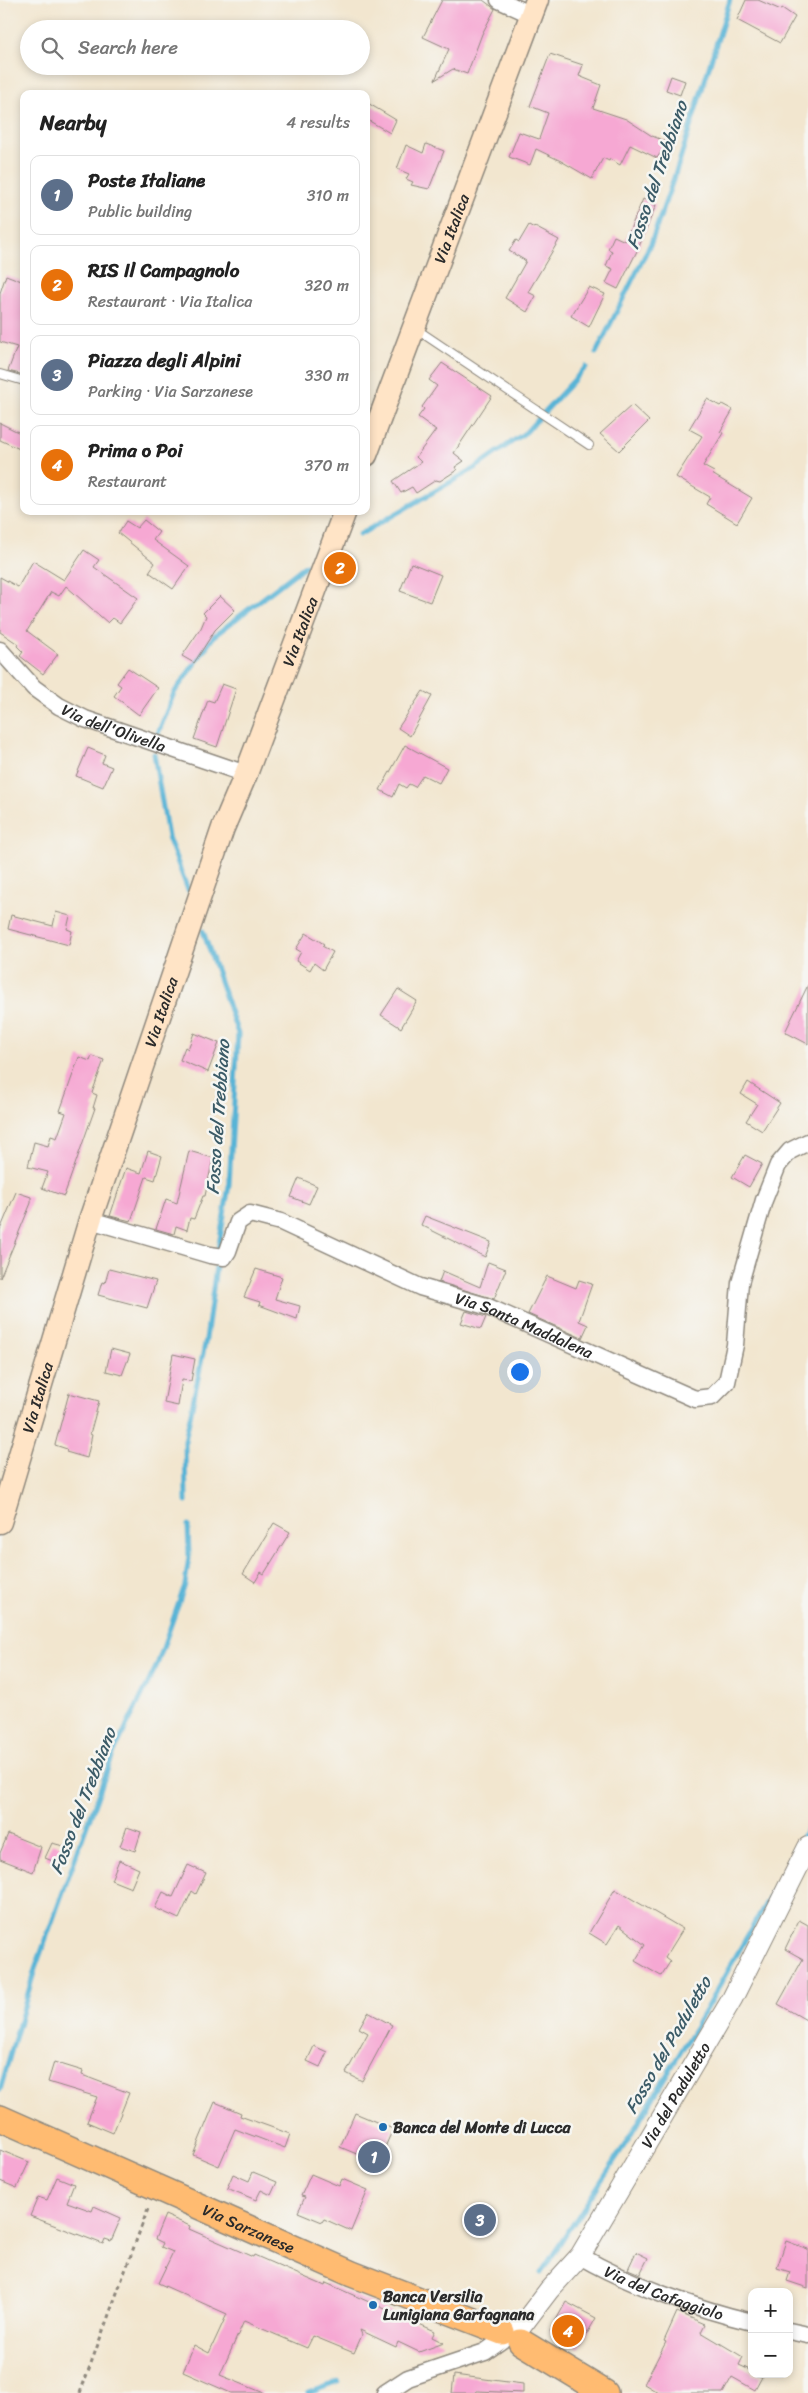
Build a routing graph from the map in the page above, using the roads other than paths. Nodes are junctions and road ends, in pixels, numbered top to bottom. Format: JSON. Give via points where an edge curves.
{"nodes":[{"id":1,"x":499,"y":0,"type":"edge"},
{"id":2,"x":535,"y":8,"type":"edge"},
{"id":3,"x":414,"y":328,"type":"junction"},
{"id":4,"x":0,"y":374,"type":"edge"},
{"id":5,"x":20,"y":380,"type":"edge"},
{"id":6,"x":370,"y":444,"type":"edge"},
{"id":7,"x":589,"y":445,"type":"dead end"},
{"id":8,"x":343,"y":515,"type":"edge"},
{"id":9,"x":0,"y":650,"type":"edge"},
{"id":10,"x":246,"y":774,"type":"junction"},
{"id":11,"x":808,"y":1142,"type":"edge"},
{"id":12,"x":90,"y":1220,"type":"junction"},
{"id":13,"x":0,"y":1522,"type":"edge"},
{"id":14,"x":808,"y":1847,"type":"edge"},
{"id":15,"x":0,"y":2118,"type":"edge"},
{"id":16,"x":580,"y":2256,"type":"junction"},
{"id":17,"x":748,"y":2321,"type":"edge"},
{"id":18,"x":793,"y":2332,"type":"edge"},
{"id":19,"x":511,"y":2335,"type":"junction"},
{"id":20,"x":808,"y":2335,"type":"edge"},
{"id":21,"x":385,"y":2393,"type":"edge"},
{"id":22,"x":605,"y":2393,"type":"edge"}],
"edges":[{"from":1,"to":2,"type":"street"},
{"from":2,"to":3,"type":"main road","name":"Via Italica"},
{"from":3,"to":6,"type":"main road","name":"Via Italica"},
{"from":3,"to":7,"type":"lane"},
{"from":4,"to":5,"type":"lane"},
{"from":8,"to":10,"type":"main road","name":"Via Italica"},
{"from":9,"to":10,"type":"street","name":"Via dell'Olivella","via":[[34,688],[59,706],[85,719]]},
{"from":10,"to":12,"type":"main road","name":"Via Italica","via":[[220,837]]},
{"from":11,"to":12,"type":"street","name":"Via Santa Maddalena","via":[[790,1151],[778,1164],[764,1200],[740,1283],[735,1345],[727,1382],[712,1396],[694,1399],[486,1306],[420,1287],[281,1222],[250,1214],[238,1222],[228,1251],[217,1256]]},
{"from":12,"to":13,"type":"main road","name":"Via Italica"},
{"from":14,"to":16,"type":"street","name":"Via del Paduletto","via":[[732,1998]]},
{"from":15,"to":19,"type":"main road","name":"Via Sarzanese","via":[[352,2274]]},
{"from":16,"to":17,"type":"street","name":"Via del Cafaggiolo","via":[[640,2285]]},
{"from":16,"to":19,"type":"street","name":"Via del Paduletto"},
{"from":18,"to":20,"type":"street"},
{"from":19,"to":21,"type":"street","via":[[485,2352],[408,2378]]},
{"from":19,"to":22,"type":"main road","name":"Via Sarzanese"}]}
